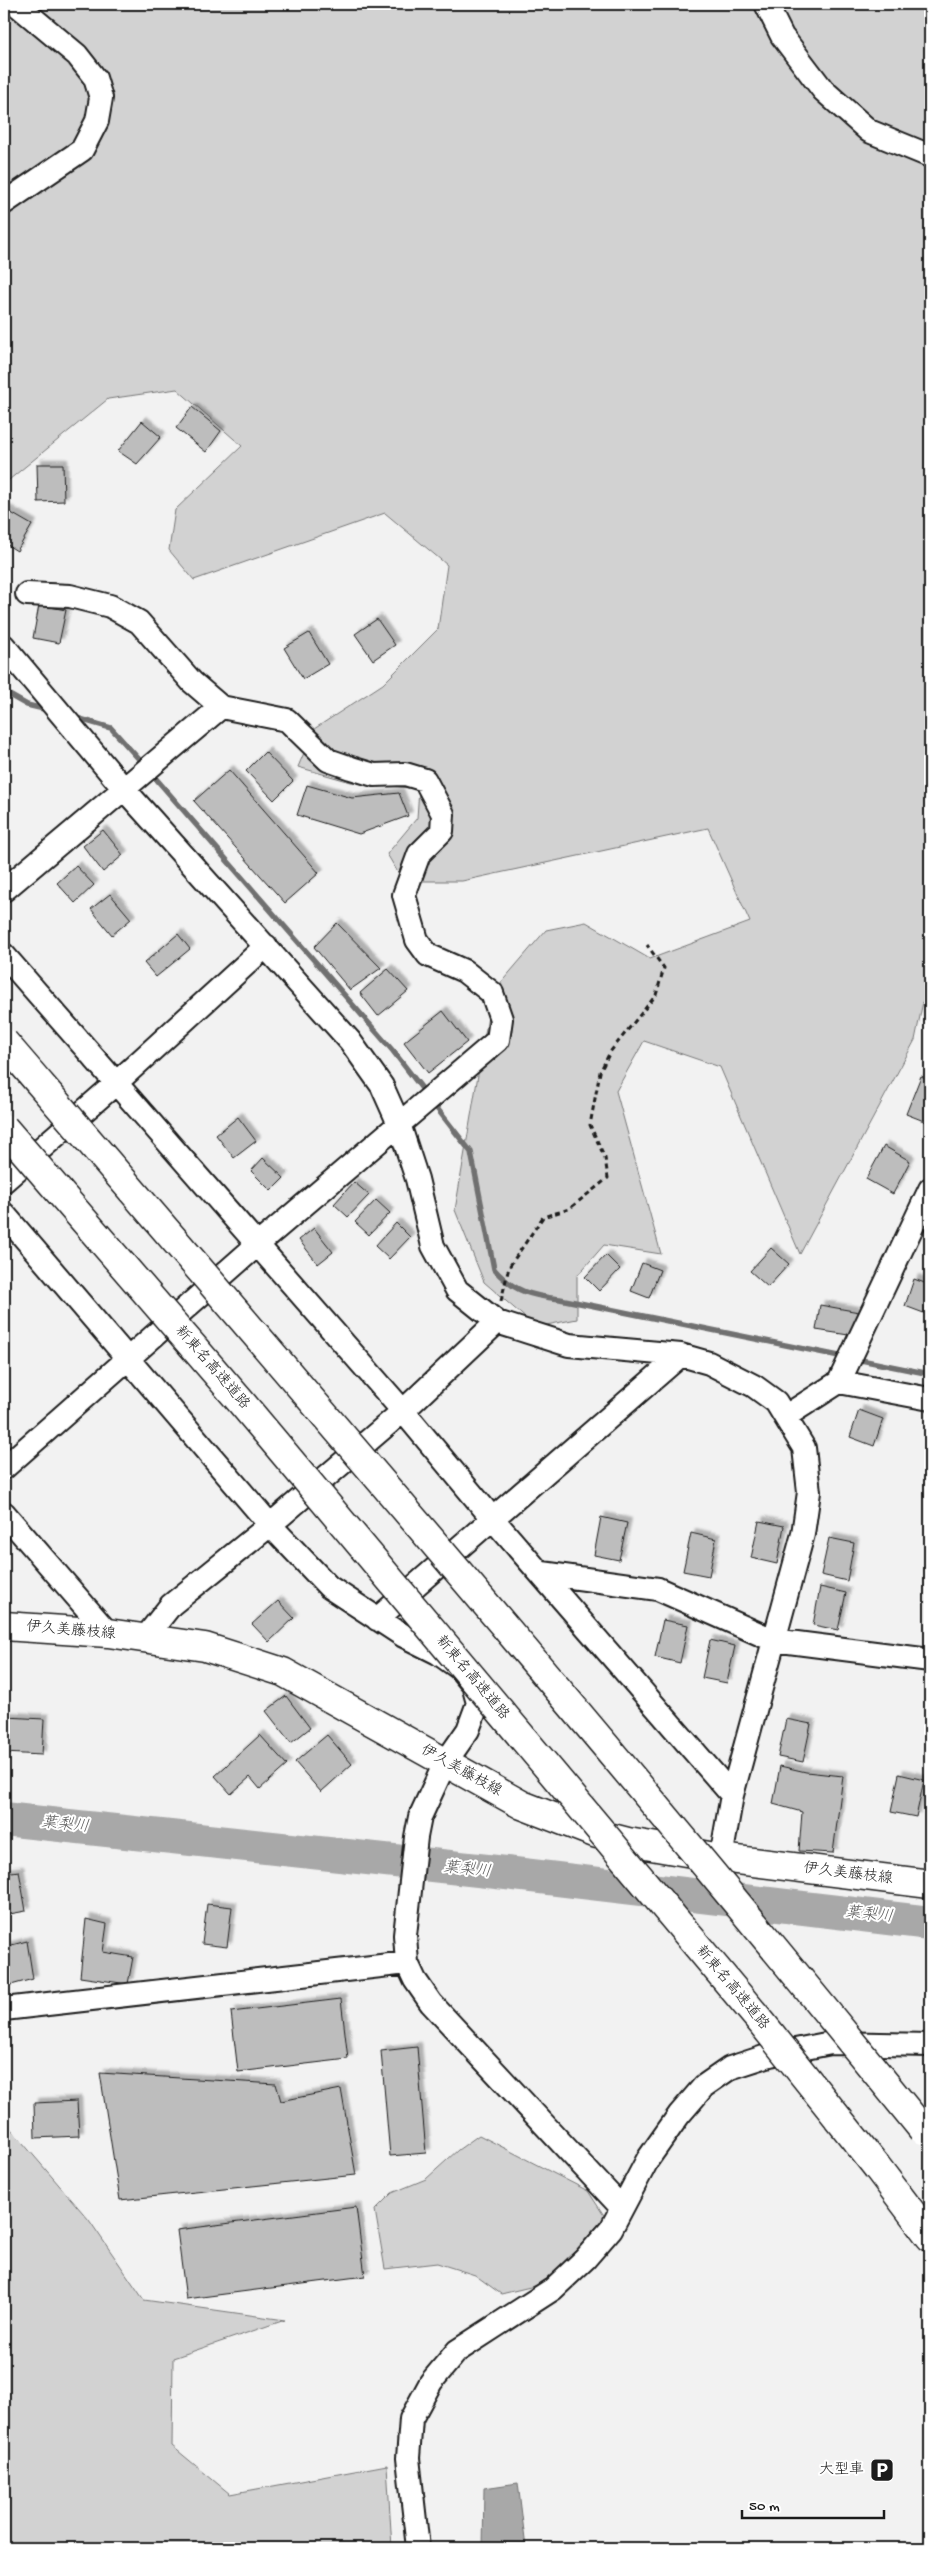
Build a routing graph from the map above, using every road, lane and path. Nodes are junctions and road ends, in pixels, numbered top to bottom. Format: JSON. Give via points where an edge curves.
{"nodes":[{"id":1,"x":16,"y":4,"type":"edge"},
{"id":2,"x":766,"y":4,"type":"edge"},
{"id":3,"x":930,"y":156,"type":"edge"},
{"id":4,"x":4,"y":203,"type":"edge"},
{"id":5,"x":27,"y":594,"type":"dead end"},
{"id":6,"x":4,"y":646,"type":"edge"},
{"id":7,"x":222,"y":708,"type":"junction"},
{"id":8,"x":124,"y":789,"type":"junction"},
{"id":9,"x":4,"y":890,"type":"edge"},
{"id":10,"x":647,"y":945,"type":"dead end"},
{"id":11,"x":266,"y":946,"type":"junction"},
{"id":12,"x":4,"y":954,"type":"edge"},
{"id":13,"x":4,"y":1042,"type":"edge"},
{"id":14,"x":115,"y":1084,"type":"junction"},
{"id":15,"x":398,"y":1124,"type":"junction"},
{"id":16,"x":4,"y":1128,"type":"edge"},
{"id":17,"x":4,"y":1181,"type":"edge"},
{"id":18,"x":930,"y":1189,"type":"edge"},
{"id":19,"x":4,"y":1214,"type":"edge"},
{"id":20,"x":257,"y":1245,"type":"junction"},
{"id":21,"x":497,"y":1322,"type":"junction"},
{"id":22,"x":681,"y":1355,"type":"junction"},
{"id":23,"x":127,"y":1359,"type":"junction"},
{"id":24,"x":839,"y":1382,"type":"junction"},
{"id":25,"x":930,"y":1399,"type":"edge"},
{"id":26,"x":403,"y":1410,"type":"junction"},
{"id":27,"x":786,"y":1416,"type":"junction"},
{"id":28,"x":4,"y":1468,"type":"edge"},
{"id":29,"x":4,"y":1513,"type":"edge"},
{"id":30,"x":492,"y":1518,"type":"junction"},
{"id":31,"x":270,"y":1525,"type":"junction"},
{"id":32,"x":542,"y":1573,"type":"junction"},
{"id":33,"x":377,"y":1619,"type":"junction"},
{"id":34,"x":4,"y":1626,"type":"edge"},
{"id":35,"x":108,"y":1633,"type":"junction"},
{"id":36,"x":146,"y":1638,"type":"junction"},
{"id":37,"x":773,"y":1640,"type":"junction"},
{"id":38,"x":930,"y":1660,"type":"edge"},
{"id":39,"x":445,"y":1763,"type":"junction"},
{"id":40,"x":732,"y":1795,"type":"junction"},
{"id":41,"x":720,"y":1858,"type":"junction"},
{"id":42,"x":930,"y":1884,"type":"edge"},
{"id":43,"x":407,"y":1963,"type":"junction"},
{"id":44,"x":4,"y":2009,"type":"edge"},
{"id":45,"x":930,"y":2046,"type":"edge"},
{"id":46,"x":926,"y":2135,"type":"edge"},
{"id":47,"x":622,"y":2208,"type":"junction"},
{"id":48,"x":930,"y":2237,"type":"edge"},
{"id":49,"x":418,"y":2548,"type":"edge"}],
"edges":[{"from":1,"to":4,"type":"street","via":[[77,55],[95,78],[101,98],[98,121],[82,150]]},
{"from":2,"to":3,"type":"street","via":[[782,36],[823,90],[870,132]]},
{"from":5,"to":7,"type":"street","via":[[70,596],[110,606],[139,622],[192,682]]},
{"from":6,"to":8,"type":"street"},
{"from":7,"to":8,"type":"street"},
{"from":7,"to":15,"type":"street","via":[[287,720],[328,760],[374,775],[405,774],[425,780],[443,814],[442,831],[419,854],[404,895],[417,940],[428,955],[464,971],[492,993],[501,1018],[498,1040]]},
{"from":8,"to":9,"type":"street"},
{"from":8,"to":11,"type":"street"},
{"from":10,"to":21,"type":"path","via":[[664,968],[656,995],[610,1052],[600,1072],[590,1125],[605,1158],[608,1178],[569,1209],[543,1218],[509,1267]]},
{"from":11,"to":14,"type":"street"},
{"from":11,"to":15,"type":"street","via":[[350,1041],[382,1086]]},
{"from":12,"to":14,"type":"street"},
{"from":13,"to":46,"type":"main road","bridge":true,"via":[[466,1579]]},
{"from":14,"to":17,"type":"street"},
{"from":14,"to":20,"type":"street"},
{"from":15,"to":20,"type":"street"},
{"from":15,"to":21,"type":"street","via":[[417,1179],[433,1246],[457,1290]]},
{"from":16,"to":48,"type":"main road","name":"新東名高速道路","bridge":true,"via":[[241,1402],[755,2015]]},
{"from":18,"to":24,"type":"street"},
{"from":19,"to":23,"type":"street"},
{"from":20,"to":23,"type":"street"},
{"from":20,"to":26,"type":"street"},
{"from":21,"to":22,"type":"street","via":[[569,1345]]},
{"from":21,"to":26,"type":"street"},
{"from":22,"to":27,"type":"street","via":[[709,1363],[754,1386],[776,1402]]},
{"from":22,"to":30,"type":"street"},
{"from":23,"to":28,"type":"street"},
{"from":23,"to":31,"type":"street"},
{"from":24,"to":25,"type":"street"},
{"from":24,"to":27,"type":"street"},
{"from":26,"to":30,"type":"street"},
{"from":26,"to":31,"type":"street"},
{"from":27,"to":37,"type":"street","via":[[804,1448],[809,1492],[803,1534]]},
{"from":29,"to":35,"type":"street"},
{"from":30,"to":32,"type":"street"},
{"from":30,"to":33,"type":"street"},
{"from":31,"to":33,"type":"street","via":[[330,1586]]},
{"from":31,"to":36,"type":"street","via":[[171,1605]]},
{"from":32,"to":37,"type":"street","via":[[658,1589]]},
{"from":32,"to":40,"type":"street"},
{"from":33,"to":39,"type":"street","via":[[438,1653],[459,1668],[473,1685],[478,1703],[468,1730]]},
{"from":34,"to":35,"type":"main road","name":"伊久美藤枝線"},
{"from":35,"to":36,"type":"main road","name":"伊久美藤枝線"},
{"from":36,"to":39,"type":"main road","name":"伊久美藤枝線","via":[[205,1647],[283,1672]]},
{"from":37,"to":38,"type":"street"},
{"from":37,"to":40,"type":"street"},
{"from":39,"to":41,"type":"main road","name":"伊久美藤枝線","via":[[522,1805],[597,1834]]},
{"from":39,"to":43,"type":"street","via":[[420,1817],[416,1838],[405,1935]]},
{"from":40,"to":41,"type":"street"},
{"from":41,"to":42,"type":"main road","name":"伊久美藤枝線"},
{"from":43,"to":44,"type":"street"},
{"from":43,"to":47,"type":"street","via":[[431,2003]]},
{"from":45,"to":47,"type":"street","via":[[831,2043],[730,2068],[704,2086],[679,2115],[648,2159]]},
{"from":47,"to":49,"type":"street","via":[[611,2229],[553,2289],[457,2351],[430,2382],[411,2419],[408,2458]]}]}
